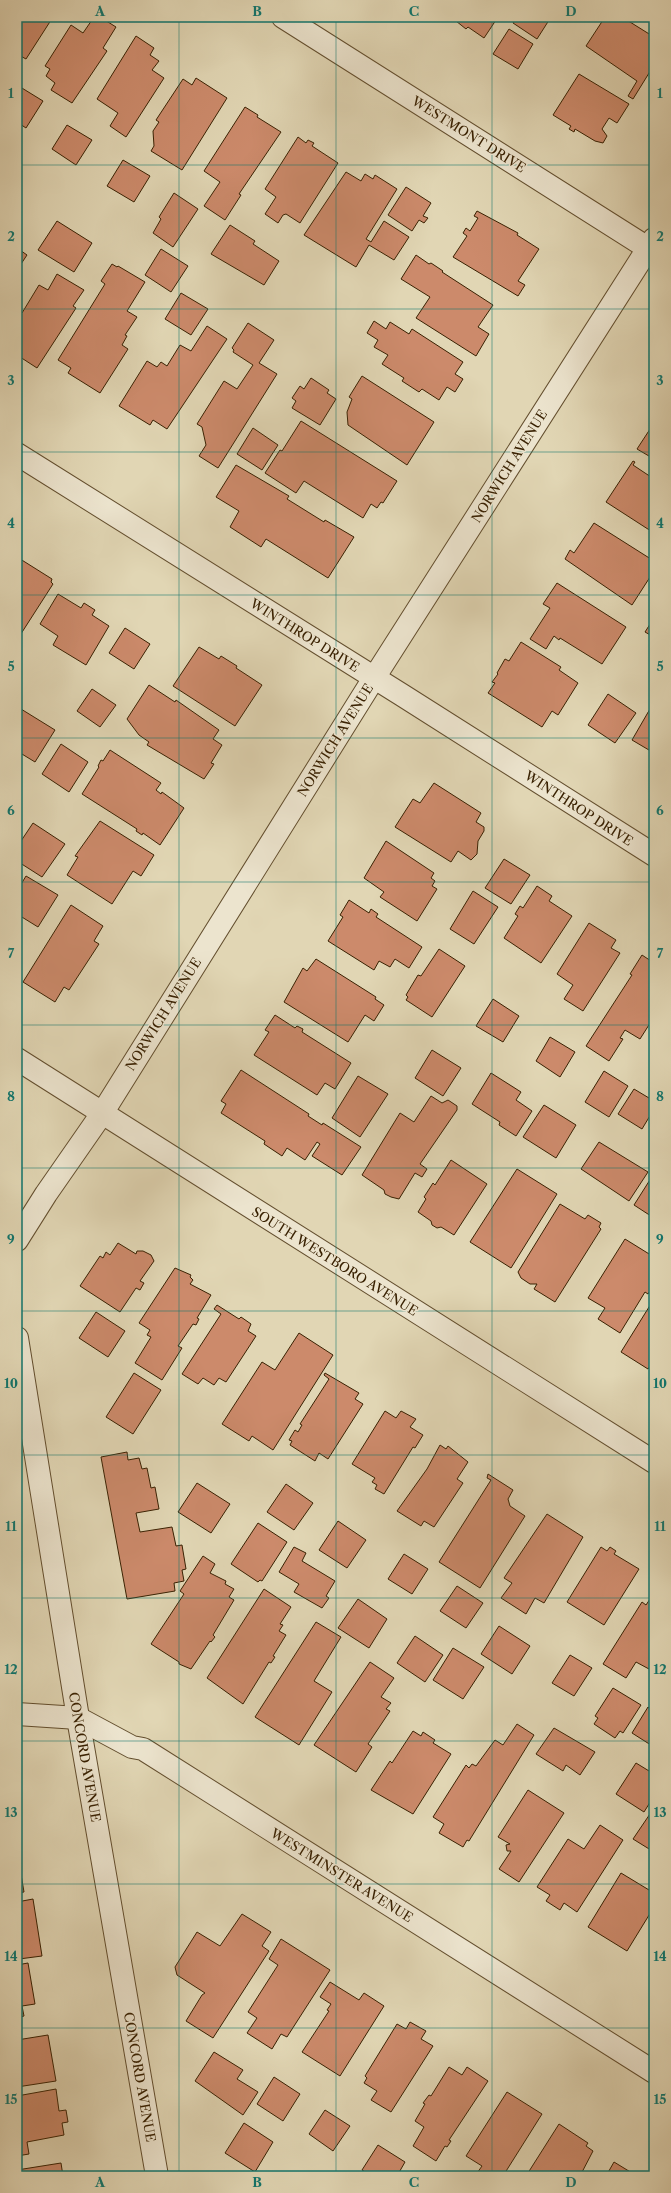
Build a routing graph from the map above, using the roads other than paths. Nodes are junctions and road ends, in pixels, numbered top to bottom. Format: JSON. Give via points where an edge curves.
{"nodes":[{"id":1,"x":283,"y":17,"type":"edge"},
{"id":2,"x":652,"y":247,"type":"edge"},
{"id":3,"x":17,"y":454,"type":"edge"},
{"id":4,"x":374,"y":678,"type":"junction"},
{"id":5,"x":654,"y":855,"type":"edge"},
{"id":6,"x":17,"y":1059,"type":"edge"},
{"id":7,"x":103,"y":1112,"type":"junction"},
{"id":8,"x":17,"y":1240,"type":"edge"},
{"id":9,"x":17,"y":1338,"type":"edge"},
{"id":10,"x":654,"y":1462,"type":"edge"},
{"id":11,"x":17,"y":1714,"type":"edge"},
{"id":12,"x":78,"y":1718,"type":"junction"},
{"id":13,"x":654,"y":2072,"type":"edge"},
{"id":14,"x":157,"y":2176,"type":"edge"}],
"edges":[{"from":1,"to":2,"type":"street","name":"WESTMONT DRIVE"},
{"from":2,"to":4,"type":"street","name":"NORWICH AVENUE"},
{"from":3,"to":4,"type":"street","name":"WINTHROP DRIVE"},
{"from":4,"to":5,"type":"street","name":"WINTHROP DRIVE"},
{"from":4,"to":7,"type":"street","name":"NORWICH AVENUE"},
{"from":6,"to":7,"type":"street","name":"SOUTH WESTBORO AVENUE"},
{"from":7,"to":8,"type":"street","name":"NORWICH AVENUE"},
{"from":7,"to":10,"type":"street","name":"SOUTH WESTBORO AVENUE"},
{"from":9,"to":12,"type":"street","name":"CONCORD AVENUE"},
{"from":11,"to":12,"type":"street","name":"WESTMINSTER AVENUE"},
{"from":12,"to":13,"type":"street","name":"WESTMINSTER AVENUE","via":[[132,1747],[143,1749]]},
{"from":12,"to":14,"type":"street","name":"CONCORD AVENUE"}]}
